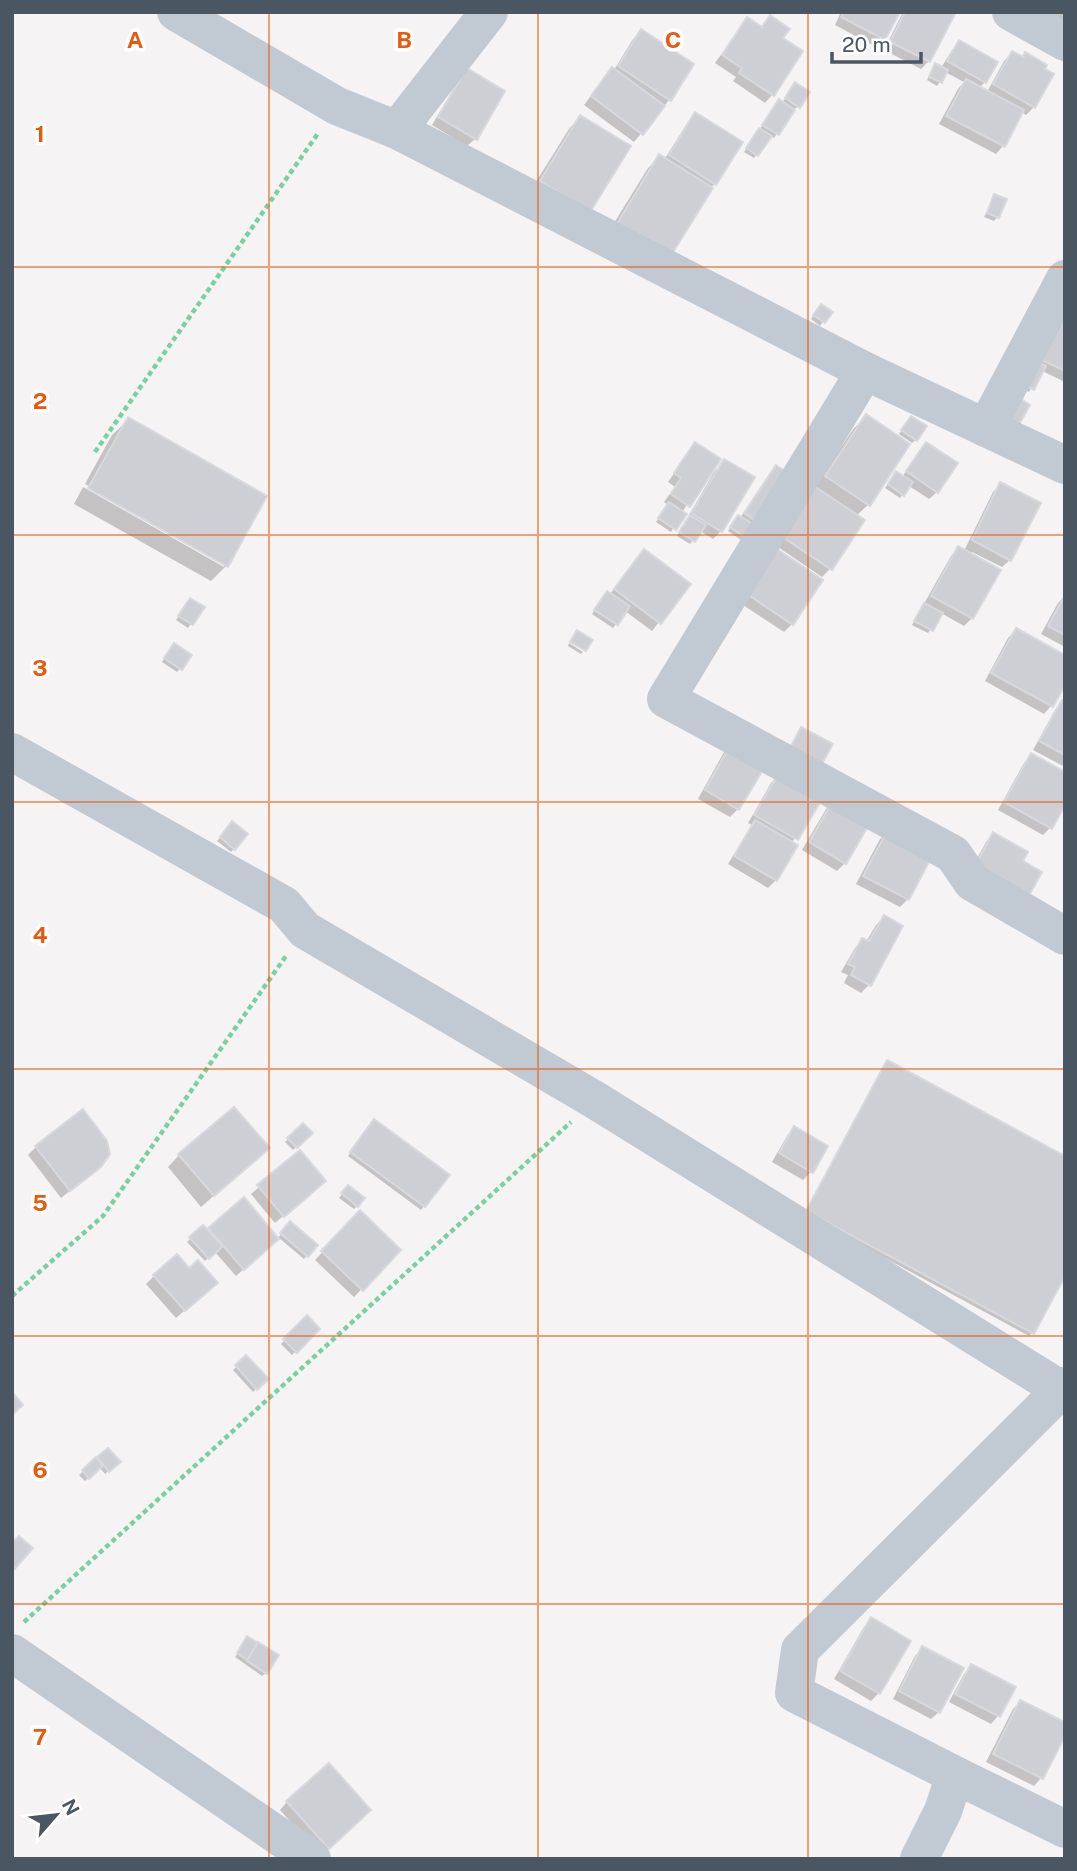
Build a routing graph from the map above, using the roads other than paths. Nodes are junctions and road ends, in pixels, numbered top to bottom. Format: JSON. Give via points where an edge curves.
{"nodes":[{"id":1,"x":176,"y":12,"type":"edge"},
{"id":2,"x":489,"y":12,"type":"edge"},
{"id":3,"x":1011,"y":12,"type":"edge"},
{"id":4,"x":1065,"y":43,"type":"edge"},
{"id":5,"x":397,"y":130,"type":"junction"},
{"id":6,"x":1065,"y":279,"type":"edge"},
{"id":7,"x":865,"y":371,"type":"junction"},
{"id":8,"x":986,"y":428,"type":"junction"},
{"id":9,"x":1065,"y":465,"type":"edge"},
{"id":10,"x":12,"y":752,"type":"edge"},
{"id":11,"x":1065,"y":936,"type":"edge"},
{"id":12,"x":1064,"y":1389,"type":"edge"},
{"id":13,"x":17,"y":1638,"type":"edge"},
{"id":14,"x":955,"y":1775,"type":"junction"},
{"id":15,"x":1065,"y":1829,"type":"edge"},
{"id":16,"x":312,"y":1859,"type":"edge"},
{"id":17,"x":919,"y":1859,"type":"edge"}],
"edges":[{"from":1,"to":5,"type":"street","via":[[337,106]]},
{"from":2,"to":5,"type":"street"},
{"from":3,"to":4,"type":"street"},
{"from":5,"to":7,"type":"street"},
{"from":6,"to":8,"type":"street"},
{"from":7,"to":8,"type":"street"},
{"from":7,"to":11,"type":"street","via":[[666,699],[953,854],[972,882]]},
{"from":8,"to":9,"type":"street"},
{"from":10,"to":12,"type":"street","via":[[285,905],[305,930],[595,1100]]},
{"from":12,"to":14,"type":"street","via":[[800,1650],[794,1693]]},
{"from":13,"to":16,"type":"street"},
{"from":14,"to":15,"type":"street"},
{"from":14,"to":17,"type":"street"}]}
